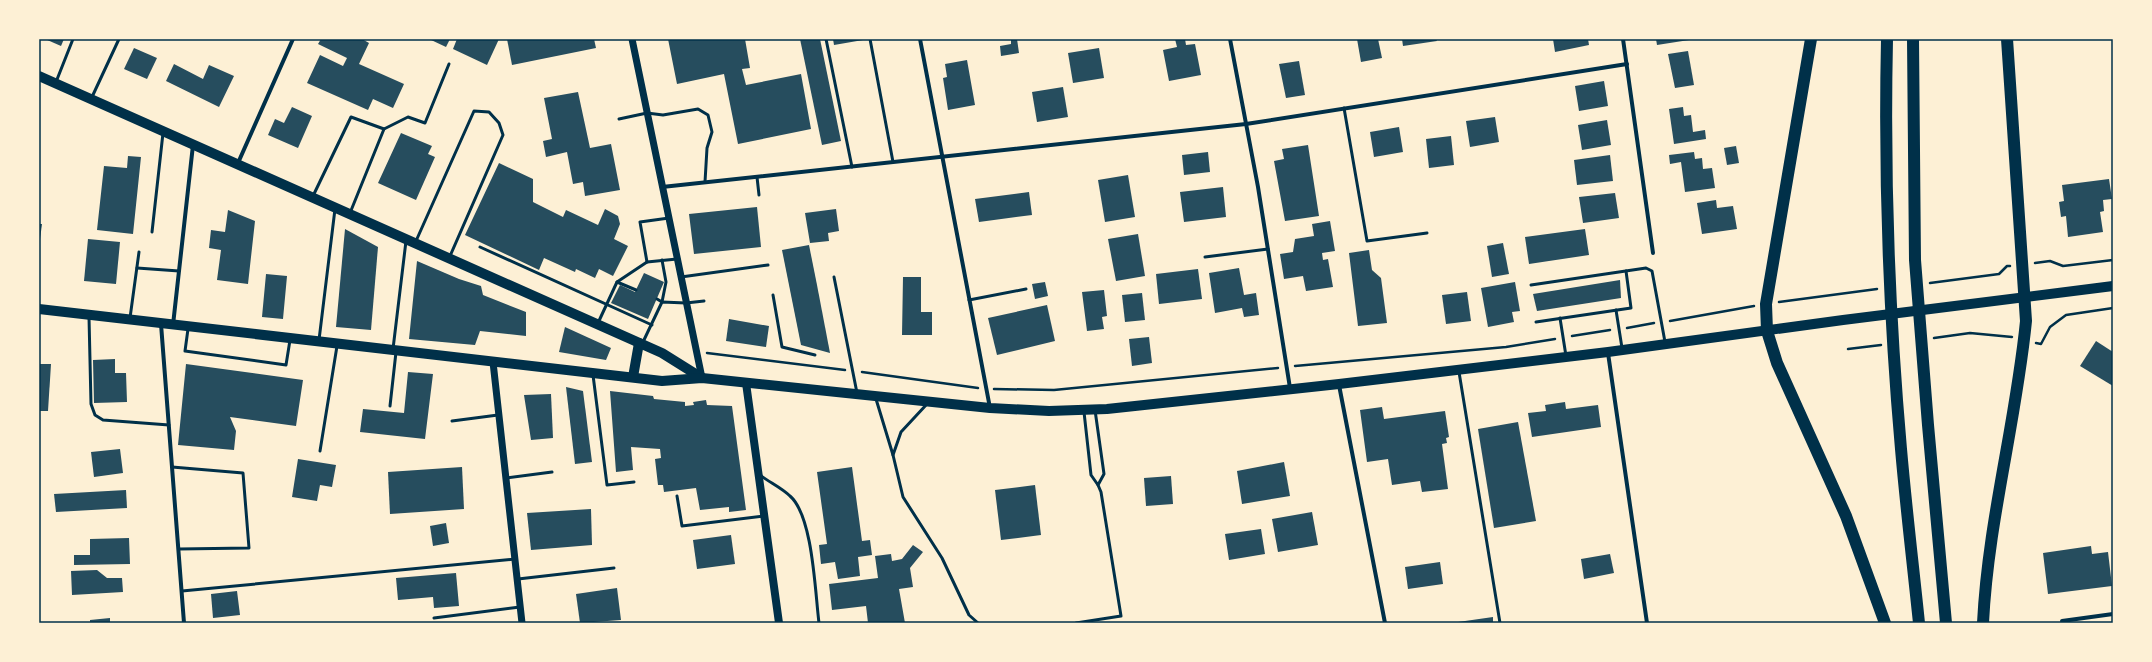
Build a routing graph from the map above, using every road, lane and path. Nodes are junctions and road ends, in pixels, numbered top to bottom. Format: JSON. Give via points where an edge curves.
{"nodes":[{"id":1,"x":73,"y":39,"type":"edge"},
{"id":2,"x":119,"y":39,"type":"edge"},
{"id":3,"x":293,"y":39,"type":"edge"},
{"id":4,"x":632,"y":39,"type":"edge"},
{"id":5,"x":826,"y":39,"type":"edge"},
{"id":6,"x":870,"y":39,"type":"edge"},
{"id":7,"x":920,"y":39,"type":"edge"},
{"id":8,"x":1230,"y":39,"type":"edge"},
{"id":9,"x":1623,"y":39,"type":"edge"},
{"id":10,"x":1811,"y":39,"type":"edge"},
{"id":11,"x":1887,"y":39,"type":"edge"},
{"id":12,"x":1913,"y":39,"type":"edge"},
{"id":13,"x":2007,"y":39,"type":"edge"},
{"id":14,"x":449,"y":64,"type":"dead end"},
{"id":15,"x":1627,"y":64,"type":"junction"},
{"id":16,"x":39,"y":76,"type":"edge"},
{"id":17,"x":56,"y":83,"type":"junction"},
{"id":18,"x":91,"y":99,"type":"junction"},
{"id":19,"x":1344,"y":108,"type":"junction"},
{"id":20,"x":647,"y":113,"type":"junction"},
{"id":21,"x":619,"y":119,"type":"dead end"},
{"id":22,"x":1246,"y":124,"type":"junction"},
{"id":23,"x":384,"y":129,"type":"junction"},
{"id":24,"x":164,"y":131,"type":"junction"},
{"id":25,"x":193,"y":144,"type":"junction"},
{"id":26,"x":942,"y":157,"type":"junction"},
{"id":27,"x":893,"y":162,"type":"junction"},
{"id":28,"x":238,"y":163,"type":"junction"},
{"id":29,"x":852,"y":167,"type":"junction"},
{"id":30,"x":757,"y":177,"type":"junction"},
{"id":31,"x":705,"y":182,"type":"junction"},
{"id":32,"x":662,"y":187,"type":"junction"},
{"id":33,"x":758,"y":195,"type":"dead end"},
{"id":34,"x":312,"y":197,"type":"junction"},
{"id":35,"x":336,"y":207,"type":"junction"},
{"id":36,"x":350,"y":214,"type":"junction"},
{"id":37,"x":669,"y":218,"type":"junction"},
{"id":38,"x":152,"y":232,"type":"dead end"},
{"id":39,"x":1427,"y":233,"type":"dead end"},
{"id":40,"x":411,"y":242,"type":"junction"},
{"id":41,"x":480,"y":247,"type":"dead end"},
{"id":42,"x":1268,"y":250,"type":"junction"},
{"id":43,"x":139,"y":252,"type":"dead end"},
{"id":44,"x":1653,"y":252,"type":"dead end"},
{"id":45,"x":1205,"y":257,"type":"dead end"},
{"id":46,"x":449,"y":259,"type":"junction"},
{"id":47,"x":677,"y":259,"type":"junction"},
{"id":48,"x":662,"y":260,"type":"junction"},
{"id":49,"x":647,"y":262,"type":"junction"},
{"id":50,"x":768,"y":265,"type":"dead end"},
{"id":51,"x":137,"y":268,"type":"junction"},
{"id":52,"x":1626,"y":271,"type":"junction"},
{"id":53,"x":179,"y":272,"type":"junction"},
{"id":54,"x":681,"y":277,"type":"junction"},
{"id":55,"x":834,"y":277,"type":"dead end"},
{"id":56,"x":617,"y":282,"type":"junction"},
{"id":57,"x":1531,"y":284,"type":"dead end"},
{"id":58,"x":2113,"y":286,"type":"edge"},
{"id":59,"x":1026,"y":289,"type":"dead end"},
{"id":60,"x":636,"y":290,"type":"dead end"},
{"id":61,"x":1842,"y":294,"type":"dead end"},
{"id":62,"x":773,"y":295,"type":"dead end"},
{"id":63,"x":2025,"y":296,"type":"junction"},
{"id":64,"x":657,"y":299,"type":"dead end"},
{"id":65,"x":969,"y":300,"type":"junction"},
{"id":66,"x":662,"y":302,"type":"junction"},
{"id":67,"x":704,"y":302,"type":"dead end"},
{"id":68,"x":686,"y":303,"type":"junction"},
{"id":69,"x":1766,"y":304,"type":"junction"},
{"id":70,"x":607,"y":305,"type":"junction"},
{"id":71,"x":2113,"y":308,"type":"edge"},
{"id":72,"x":39,"y":309,"type":"edge"},
{"id":73,"x":1616,"y":310,"type":"junction"},
{"id":74,"x":89,"y":315,"type":"junction"},
{"id":75,"x":1560,"y":318,"type":"junction"},
{"id":76,"x":129,"y":320,"type":"junction"},
{"id":77,"x":1536,"y":322,"type":"dead end"},
{"id":78,"x":1662,"y":322,"type":"junction"},
{"id":79,"x":161,"y":324,"type":"junction"},
{"id":80,"x":173,"y":325,"type":"junction"},
{"id":81,"x":598,"y":325,"type":"junction"},
{"id":82,"x":652,"y":325,"type":"junction"},
{"id":83,"x":188,"y":327,"type":"junction"},
{"id":84,"x":1619,"y":329,"type":"junction"},
{"id":85,"x":1767,"y":331,"type":"junction"},
{"id":86,"x":1970,"y":333,"type":"dead end"},
{"id":87,"x":290,"y":338,"type":"junction"},
{"id":88,"x":1563,"y":338,"type":"junction"},
{"id":89,"x":2024,"y":338,"type":"junction"},
{"id":90,"x":318,"y":342,"type":"junction"},
{"id":91,"x":641,"y":343,"type":"junction"},
{"id":92,"x":337,"y":344,"type":"junction"},
{"id":93,"x":1665,"y":345,"type":"junction"},
{"id":94,"x":1623,"y":350,"type":"junction"},
{"id":95,"x":395,"y":351,"type":"junction"},
{"id":96,"x":696,"y":351,"type":"junction"},
{"id":97,"x":1608,"y":352,"type":"junction"},
{"id":98,"x":815,"y":355,"type":"dead end"},
{"id":99,"x":1566,"y":357,"type":"junction"},
{"id":100,"x":493,"y":362,"type":"junction"},
{"id":101,"x":1287,"y":367,"type":"junction"},
{"id":102,"x":1459,"y":370,"type":"junction"},
{"id":103,"x":852,"y":371,"type":"junction"},
{"id":104,"x":593,"y":373,"type":"junction"},
{"id":105,"x":632,"y":377,"type":"junction"},
{"id":106,"x":702,"y":378,"type":"junction"},
{"id":107,"x":746,"y":383,"type":"junction"},
{"id":108,"x":1339,"y":384,"type":"junction"},
{"id":109,"x":986,"y":389,"type":"junction"},
{"id":110,"x":1290,"y":389,"type":"junction"},
{"id":111,"x":857,"y":395,"type":"junction"},
{"id":112,"x":876,"y":397,"type":"junction"},
{"id":113,"x":927,"y":403,"type":"junction"},
{"id":114,"x":390,"y":406,"type":"dead end"},
{"id":115,"x":990,"y":408,"type":"junction"},
{"id":116,"x":1094,"y":409,"type":"junction"},
{"id":117,"x":1083,"y":410,"type":"junction"},
{"id":118,"x":499,"y":414,"type":"junction"},
{"id":119,"x":452,"y":421,"type":"dead end"},
{"id":120,"x":169,"y":425,"type":"junction"},
{"id":121,"x":320,"y":451,"type":"dead end"},
{"id":122,"x":893,"y":455,"type":"junction"},
{"id":123,"x":172,"y":467,"type":"junction"},
{"id":124,"x":552,"y":472,"type":"dead end"},
{"id":125,"x":758,"y":474,"type":"junction"},
{"id":126,"x":506,"y":478,"type":"junction"},
{"id":127,"x":634,"y":482,"type":"dead end"},
{"id":128,"x":1098,"y":485,"type":"junction"},
{"id":129,"x":677,"y":496,"type":"dead end"},
{"id":130,"x":764,"y":516,"type":"junction"},
{"id":131,"x":179,"y":549,"type":"junction"},
{"id":132,"x":515,"y":559,"type":"junction"},
{"id":133,"x":614,"y":568,"type":"dead end"},
{"id":134,"x":518,"y":579,"type":"junction"},
{"id":135,"x":182,"y":591,"type":"junction"},
{"id":136,"x":521,"y":607,"type":"junction"},
{"id":137,"x":2113,"y":614,"type":"edge"},
{"id":138,"x":434,"y":618,"type":"dead end"},
{"id":139,"x":2062,"y":621,"type":"dead end"},
{"id":140,"x":184,"y":623,"type":"edge"},
{"id":141,"x":522,"y":623,"type":"edge"},
{"id":142,"x":779,"y":623,"type":"edge"},
{"id":143,"x":819,"y":623,"type":"edge"},
{"id":144,"x":978,"y":623,"type":"edge"},
{"id":145,"x":1076,"y":623,"type":"edge"},
{"id":146,"x":1385,"y":623,"type":"edge"},
{"id":147,"x":1500,"y":623,"type":"edge"},
{"id":148,"x":1647,"y":623,"type":"edge"},
{"id":149,"x":1885,"y":623,"type":"edge"},
{"id":150,"x":1919,"y":623,"type":"edge"},
{"id":151,"x":1946,"y":623,"type":"edge"},
{"id":152,"x":1982,"y":623,"type":"edge"}],
"edges":[{"from":1,"to":17,"type":"lane"},
{"from":2,"to":18,"type":"lane"},
{"from":3,"to":28,"type":"street"},
{"from":4,"to":20,"type":"street"},
{"from":5,"to":29,"type":"lane"},
{"from":6,"to":27,"type":"lane"},
{"from":7,"to":26,"type":"street"},
{"from":8,"to":22,"type":"street"},
{"from":9,"to":15,"type":"street"},
{"from":10,"to":69,"type":"highway"},
{"from":11,"to":150,"type":"highway","via":[[1886,188],[1892,325],[1901,449]]},
{"from":12,"to":151,"type":"highway","via":[[1915,260]]},
{"from":13,"to":63,"type":"highway"},
{"from":14,"to":23,"type":"lane","via":[[425,123],[408,117]]},
{"from":15,"to":19,"type":"street"},
{"from":15,"to":44,"type":"street"},
{"from":16,"to":17,"type":"main road"},
{"from":17,"to":18,"type":"main road"},
{"from":18,"to":24,"type":"main road"},
{"from":19,"to":22,"type":"street"},
{"from":19,"to":39,"type":"lane","via":[[1367,241]]},
{"from":20,"to":21,"type":"lane"},
{"from":20,"to":31,"type":"lane","via":[[663,114],[698,109],[708,115],[712,132],[707,148]]},
{"from":20,"to":32,"type":"street"},
{"from":22,"to":26,"type":"street"},
{"from":22,"to":42,"type":"street"},
{"from":23,"to":34,"type":"lane","via":[[351,117]]},
{"from":23,"to":36,"type":"lane"},
{"from":24,"to":25,"type":"main road"},
{"from":24,"to":38,"type":"lane"},
{"from":25,"to":28,"type":"main road"},
{"from":25,"to":53,"type":"street"},
{"from":26,"to":27,"type":"street"},
{"from":26,"to":65,"type":"street"},
{"from":27,"to":29,"type":"street"},
{"from":28,"to":34,"type":"main road"},
{"from":29,"to":30,"type":"street"},
{"from":30,"to":31,"type":"street"},
{"from":30,"to":33,"type":"lane"},
{"from":31,"to":32,"type":"street"},
{"from":32,"to":37,"type":"street"},
{"from":34,"to":35,"type":"main road"},
{"from":35,"to":36,"type":"main road"},
{"from":35,"to":90,"type":"lane"},
{"from":36,"to":40,"type":"main road"},
{"from":37,"to":47,"type":"street"},
{"from":37,"to":49,"type":"lane","via":[[640,222]]},
{"from":40,"to":46,"type":"main road"},
{"from":40,"to":46,"type":"lane","via":[[474,111],[489,112],[499,122],[503,135]]},
{"from":40,"to":95,"type":"lane"},
{"from":41,"to":70,"type":"lane"},
{"from":42,"to":45,"type":"lane"},
{"from":42,"to":101,"type":"street"},
{"from":43,"to":51,"type":"lane"},
{"from":46,"to":81,"type":"main road"},
{"from":47,"to":48,"type":"lane"},
{"from":47,"to":54,"type":"street"},
{"from":48,"to":49,"type":"lane"},
{"from":48,"to":66,"type":"lane","via":[[666,282]]},
{"from":49,"to":56,"type":"lane"},
{"from":50,"to":54,"type":"lane"},
{"from":51,"to":53,"type":"lane"},
{"from":51,"to":76,"type":"lane"},
{"from":52,"to":57,"type":"lane"},
{"from":52,"to":73,"type":"lane","via":[[1631,308]]},
{"from":52,"to":78,"type":"lane","via":[[1646,268],[1652,271]]},
{"from":53,"to":80,"type":"street"},
{"from":54,"to":68,"type":"street"},
{"from":55,"to":103,"type":"lane"},
{"from":56,"to":60,"type":"lane"},
{"from":56,"to":70,"type":"lane"},
{"from":58,"to":63,"type":"main road"},
{"from":59,"to":65,"type":"lane"},
{"from":61,"to":69,"type":"path"},
{"from":62,"to":98,"type":"lane","via":[[782,347]]},
{"from":63,"to":85,"type":"main road"},
{"from":63,"to":89,"type":"highway"},
{"from":64,"to":66,"type":"lane"},
{"from":65,"to":109,"type":"street"},
{"from":66,"to":68,"type":"lane"},
{"from":66,"to":82,"type":"lane"},
{"from":67,"to":68,"type":"lane"},
{"from":68,"to":96,"type":"street"},
{"from":69,"to":78,"type":"path"},
{"from":69,"to":85,"type":"highway"},
{"from":70,"to":81,"type":"lane"},
{"from":70,"to":82,"type":"lane"},
{"from":71,"to":89,"type":"path","via":[[2066,315],[2050,327],[2041,344]]},
{"from":72,"to":74,"type":"main road"},
{"from":73,"to":75,"type":"lane"},
{"from":73,"to":84,"type":"lane"},
{"from":74,"to":76,"type":"main road"},
{"from":74,"to":120,"type":"lane","via":[[91,404],[95,415],[103,420]]},
{"from":75,"to":77,"type":"lane"},
{"from":75,"to":88,"type":"lane"},
{"from":76,"to":79,"type":"main road"},
{"from":78,"to":84,"type":"path"},
{"from":78,"to":93,"type":"lane"},
{"from":79,"to":80,"type":"main road"},
{"from":79,"to":120,"type":"street"},
{"from":80,"to":83,"type":"main road"},
{"from":81,"to":91,"type":"main road"},
{"from":82,"to":91,"type":"lane"},
{"from":83,"to":87,"type":"main road"},
{"from":83,"to":87,"type":"lane","via":[[185,351],[286,365]]},
{"from":84,"to":88,"type":"path"},
{"from":84,"to":94,"type":"lane"},
{"from":85,"to":93,"type":"main road"},
{"from":85,"to":149,"type":"highway","via":[[1777,362],[1846,516]]},
{"from":86,"to":89,"type":"path"},
{"from":87,"to":90,"type":"main road"},
{"from":88,"to":99,"type":"lane"},
{"from":88,"to":101,"type":"path","via":[[1506,347]]},
{"from":89,"to":152,"type":"highway","via":[[2022,367],[1994,512]]},
{"from":90,"to":92,"type":"main road"},
{"from":91,"to":105,"type":"main road"},
{"from":91,"to":106,"type":"main road","via":[[662,352]]},
{"from":92,"to":95,"type":"main road"},
{"from":92,"to":121,"type":"lane"},
{"from":93,"to":94,"type":"main road"},
{"from":94,"to":97,"type":"main road"},
{"from":95,"to":100,"type":"main road"},
{"from":95,"to":114,"type":"lane"},
{"from":96,"to":103,"type":"path"},
{"from":96,"to":106,"type":"street"},
{"from":97,"to":99,"type":"main road"},
{"from":97,"to":148,"type":"street"},
{"from":99,"to":102,"type":"main road"},
{"from":100,"to":104,"type":"main road"},
{"from":100,"to":118,"type":"street"},
{"from":101,"to":109,"type":"path","via":[[1054,390]]},
{"from":101,"to":110,"type":"street"},
{"from":102,"to":108,"type":"main road"},
{"from":102,"to":147,"type":"lane"},
{"from":103,"to":109,"type":"path"},
{"from":103,"to":111,"type":"lane"},
{"from":104,"to":105,"type":"main road"},
{"from":104,"to":127,"type":"lane","via":[[606,484]]},
{"from":105,"to":106,"type":"main road","via":[[662,380]]},
{"from":106,"to":107,"type":"main road"},
{"from":107,"to":111,"type":"main road"},
{"from":107,"to":125,"type":"main road"},
{"from":108,"to":110,"type":"main road"},
{"from":108,"to":146,"type":"street"},
{"from":109,"to":115,"type":"street"},
{"from":110,"to":116,"type":"main road"},
{"from":111,"to":112,"type":"main road"},
{"from":112,"to":113,"type":"main road"},
{"from":112,"to":122,"type":"lane"},
{"from":113,"to":115,"type":"main road"},
{"from":113,"to":122,"type":"lane","via":[[901,432]]},
{"from":115,"to":117,"type":"main road"},
{"from":116,"to":117,"type":"main road"},
{"from":116,"to":128,"type":"lane","via":[[1104,474]]},
{"from":117,"to":128,"type":"lane","via":[[1092,475]]},
{"from":118,"to":119,"type":"lane"},
{"from":118,"to":126,"type":"street"},
{"from":120,"to":123,"type":"street"},
{"from":122,"to":144,"type":"lane","via":[[903,497],[942,558],[969,615]]},
{"from":123,"to":131,"type":"street"},
{"from":123,"to":131,"type":"lane","via":[[243,472],[247,512],[249,548]]},
{"from":124,"to":126,"type":"lane"},
{"from":125,"to":130,"type":"main road"},
{"from":125,"to":143,"type":"lane","via":[[791,496],[802,512],[807,530]]},
{"from":126,"to":132,"type":"street"},
{"from":128,"to":145,"type":"lane","via":[[1121,616]]},
{"from":129,"to":130,"type":"lane","via":[[682,526]]},
{"from":130,"to":142,"type":"main road"},
{"from":131,"to":135,"type":"street"},
{"from":132,"to":134,"type":"street"},
{"from":132,"to":135,"type":"lane"},
{"from":133,"to":134,"type":"lane"},
{"from":134,"to":136,"type":"street"},
{"from":135,"to":140,"type":"street"},
{"from":136,"to":138,"type":"lane"},
{"from":136,"to":141,"type":"street"},
{"from":137,"to":139,"type":"street"}]}
